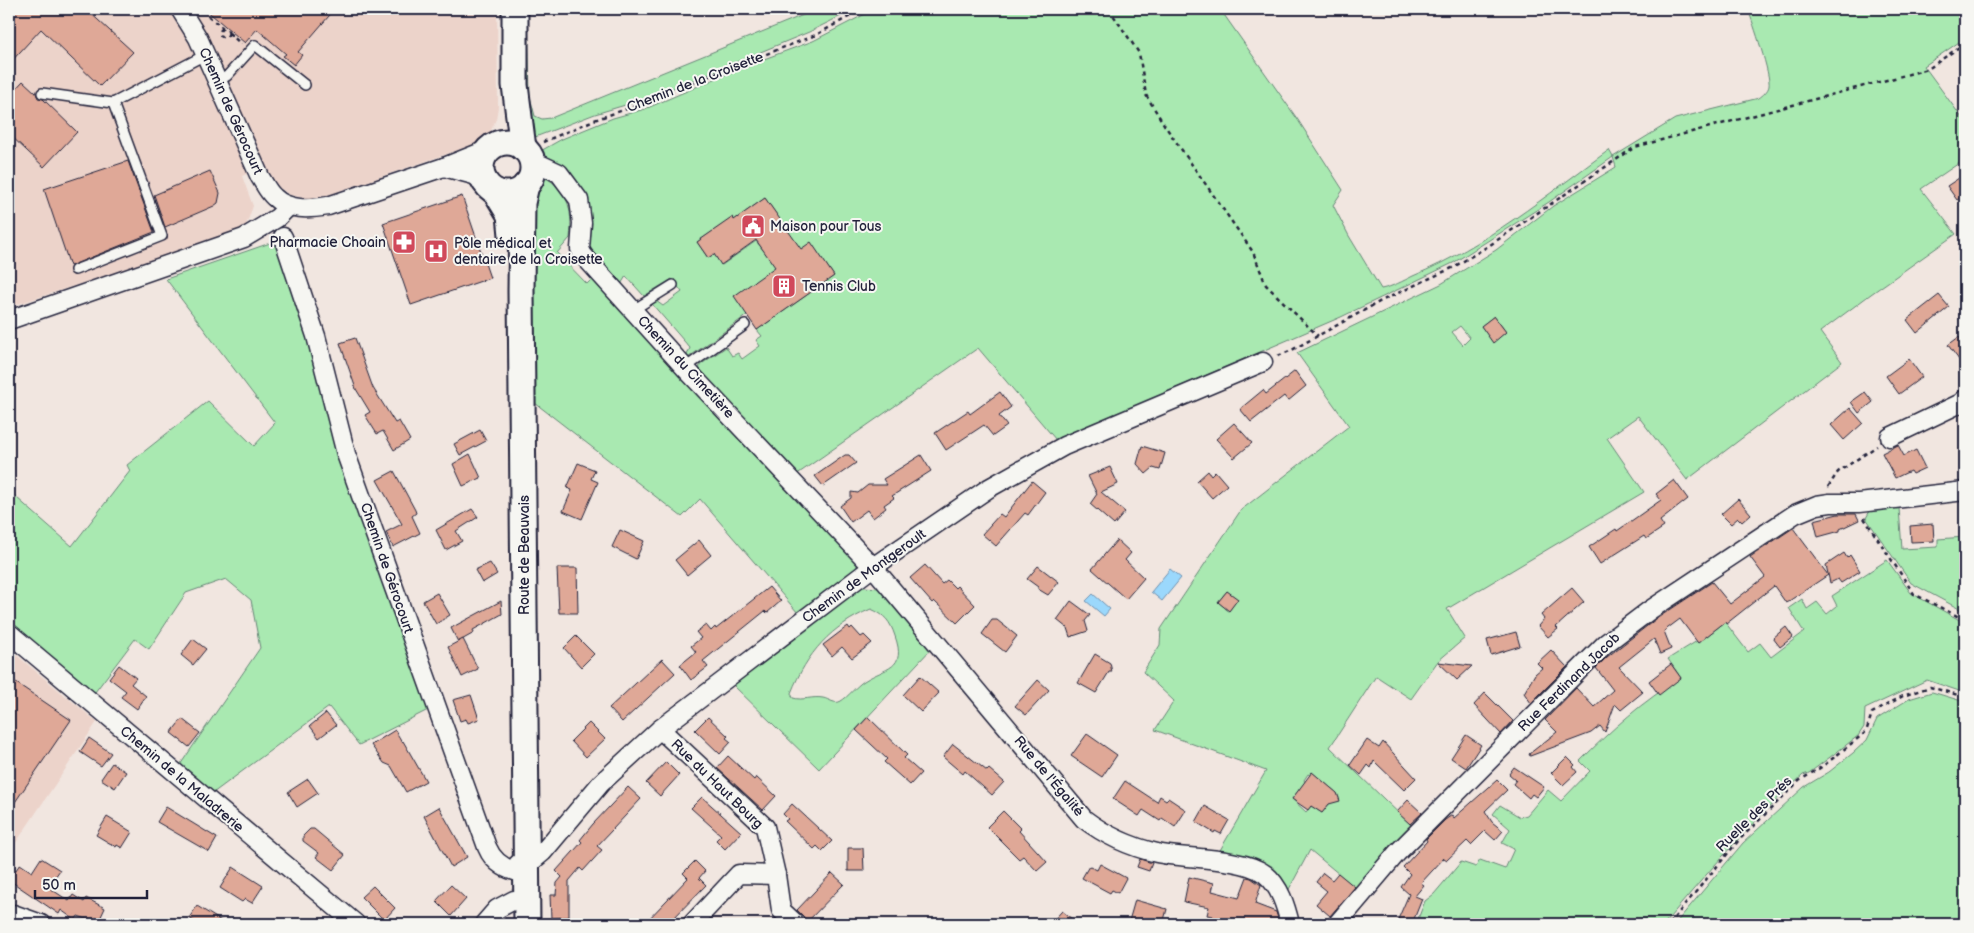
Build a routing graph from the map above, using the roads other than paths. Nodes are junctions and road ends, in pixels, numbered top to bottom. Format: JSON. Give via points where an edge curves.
{"nodes":[{"id":1,"x":180,"y":9,"type":"edge"},
{"id":2,"x":514,"y":9,"type":"edge"},
{"id":3,"x":205,"y":55,"type":"junction"},
{"id":4,"x":217,"y":82,"type":"junction"},
{"id":5,"x":305,"y":85,"type":"dead end"},
{"id":6,"x":515,"y":85,"type":"junction"},
{"id":7,"x":42,"y":93,"type":"dead end"},
{"id":8,"x":113,"y":103,"type":"junction"},
{"id":9,"x":491,"y":148,"type":"junction"},
{"id":10,"x":527,"y":153,"type":"junction"},
{"id":11,"x":444,"y":167,"type":"junction"},
{"id":12,"x":526,"y":185,"type":"junction"},
{"id":13,"x":491,"y":187,"type":"junction"},
{"id":14,"x":288,"y":206,"type":"junction"},
{"id":15,"x":283,"y":237,"type":"dead end"},
{"id":16,"x":75,"y":270,"type":"dead end"},
{"id":17,"x":673,"y":284,"type":"dead end"},
{"id":18,"x":633,"y":310,"type":"junction"},
{"id":19,"x":9,"y":320,"type":"edge"},
{"id":20,"x":745,"y":325,"type":"dead end"},
{"id":21,"x":1263,"y":362,"type":"road end"},
{"id":22,"x":685,"y":368,"type":"junction"},
{"id":23,"x":1965,"y":399,"type":"edge"},
{"id":24,"x":1890,"y":437,"type":"road end"},
{"id":25,"x":1965,"y":491,"type":"edge"},
{"id":26,"x":873,"y":567,"type":"junction"},
{"id":27,"x":9,"y":633,"type":"edge"},
{"id":28,"x":660,"y":729,"type":"junction"},
{"id":29,"x":522,"y":868,"type":"junction"},
{"id":30,"x":776,"y":875,"type":"junction"},
{"id":31,"x":523,"y":913,"type":"edge"},
{"id":32,"x":13,"y":914,"type":"dead end"},
{"id":33,"x":41,"y":924,"type":"edge"},
{"id":34,"x":356,"y":924,"type":"edge"},
{"id":35,"x":484,"y":924,"type":"edge"},
{"id":36,"x":692,"y":924,"type":"edge"},
{"id":37,"x":796,"y":924,"type":"edge"},
{"id":38,"x":1290,"y":924,"type":"edge"},
{"id":39,"x":1337,"y":924,"type":"edge"}],
"edges":[{"from":1,"to":3,"type":"street","name":"Chemin de Gérocourt"},
{"from":2,"to":6,"type":"main road"},
{"from":3,"to":4,"type":"street","name":"Chemin de Gérocourt"},
{"from":3,"to":8,"type":"lane"},
{"from":4,"to":5,"type":"lane","via":[[227,76],[255,45]]},
{"from":4,"to":14,"type":"street","name":"Chemin de Gérocourt","via":[[260,177],[273,197]]},
{"from":6,"to":9,"type":"main road","via":[[510,111],[501,134]]},
{"from":6,"to":10,"type":"main road","via":[[519,128]]},
{"from":7,"to":8,"type":"lane"},
{"from":8,"to":16,"type":"lane","via":[[162,236]]},
{"from":9,"to":10,"type":"main road","via":[[511,143]]},
{"from":9,"to":11,"type":"street"},
{"from":9,"to":13,"type":"main road","via":[[481,165],[482,174]]},
{"from":10,"to":12,"type":"main road","via":[[532,173]]},
{"from":10,"to":18,"type":"street","name":"Chemin du Cimetière","via":[[568,183],[582,211],[580,250]]},
{"from":11,"to":13,"type":"street","via":[[474,175]]},
{"from":11,"to":14,"type":"street","via":[[328,206],[309,209]]},
{"from":12,"to":13,"type":"main road","via":[[510,194]]},
{"from":12,"to":29,"type":"main road","name":"Route de Beauvais","via":[[522,203]]},
{"from":13,"to":29,"type":"main road","name":"Route de Beauvais","via":[[510,214],[512,235]]},
{"from":14,"to":19,"type":"street","via":[[277,218],[244,238]]},
{"from":15,"to":29,"type":"street","name":"Chemin de Gérocourt","via":[[316,336],[346,454],[487,847],[492,858],[512,871]]},
{"from":17,"to":18,"type":"lane"},
{"from":18,"to":22,"type":"street","name":"Chemin du Cimetière"},
{"from":20,"to":22,"type":"lane"},
{"from":21,"to":26,"type":"street","name":"Chemin de Montgeroult","via":[[1040,458],[989,488]]},
{"from":22,"to":26,"type":"street","name":"Chemin du Cimetière"},
{"from":23,"to":24,"type":"street"},
{"from":25,"to":39,"type":"street","name":"Rue Ferdinand Jacob","via":[[1817,505],[1779,524],[1650,610],[1605,644],[1374,877]]},
{"from":26,"to":28,"type":"street","name":"Chemin de Montgeroult"},
{"from":26,"to":38,"type":"street","name":"Rue de l'Égalité","via":[[1084,819],[1109,835],[1156,853],[1220,861],[1258,870],[1268,876],[1278,891]]},
{"from":27,"to":34,"type":"street","name":"Chemin de la Maladrerie"},
{"from":28,"to":29,"type":"street","name":"Chemin de Montgeroult","via":[[601,783],[544,852]]},
{"from":28,"to":30,"type":"street","name":"Rue du Haut Bourg","via":[[764,827]]},
{"from":29,"to":31,"type":"main road","name":"Route de Beauvais"},
{"from":30,"to":36,"type":"street","via":[[739,874]]},
{"from":30,"to":37,"type":"street","name":"Rue du Haut Bourg","via":[[781,910]]},
{"from":31,"to":35,"type":"street","via":[[514,900],[497,909]]},
{"from":32,"to":33,"type":"street"}]}
